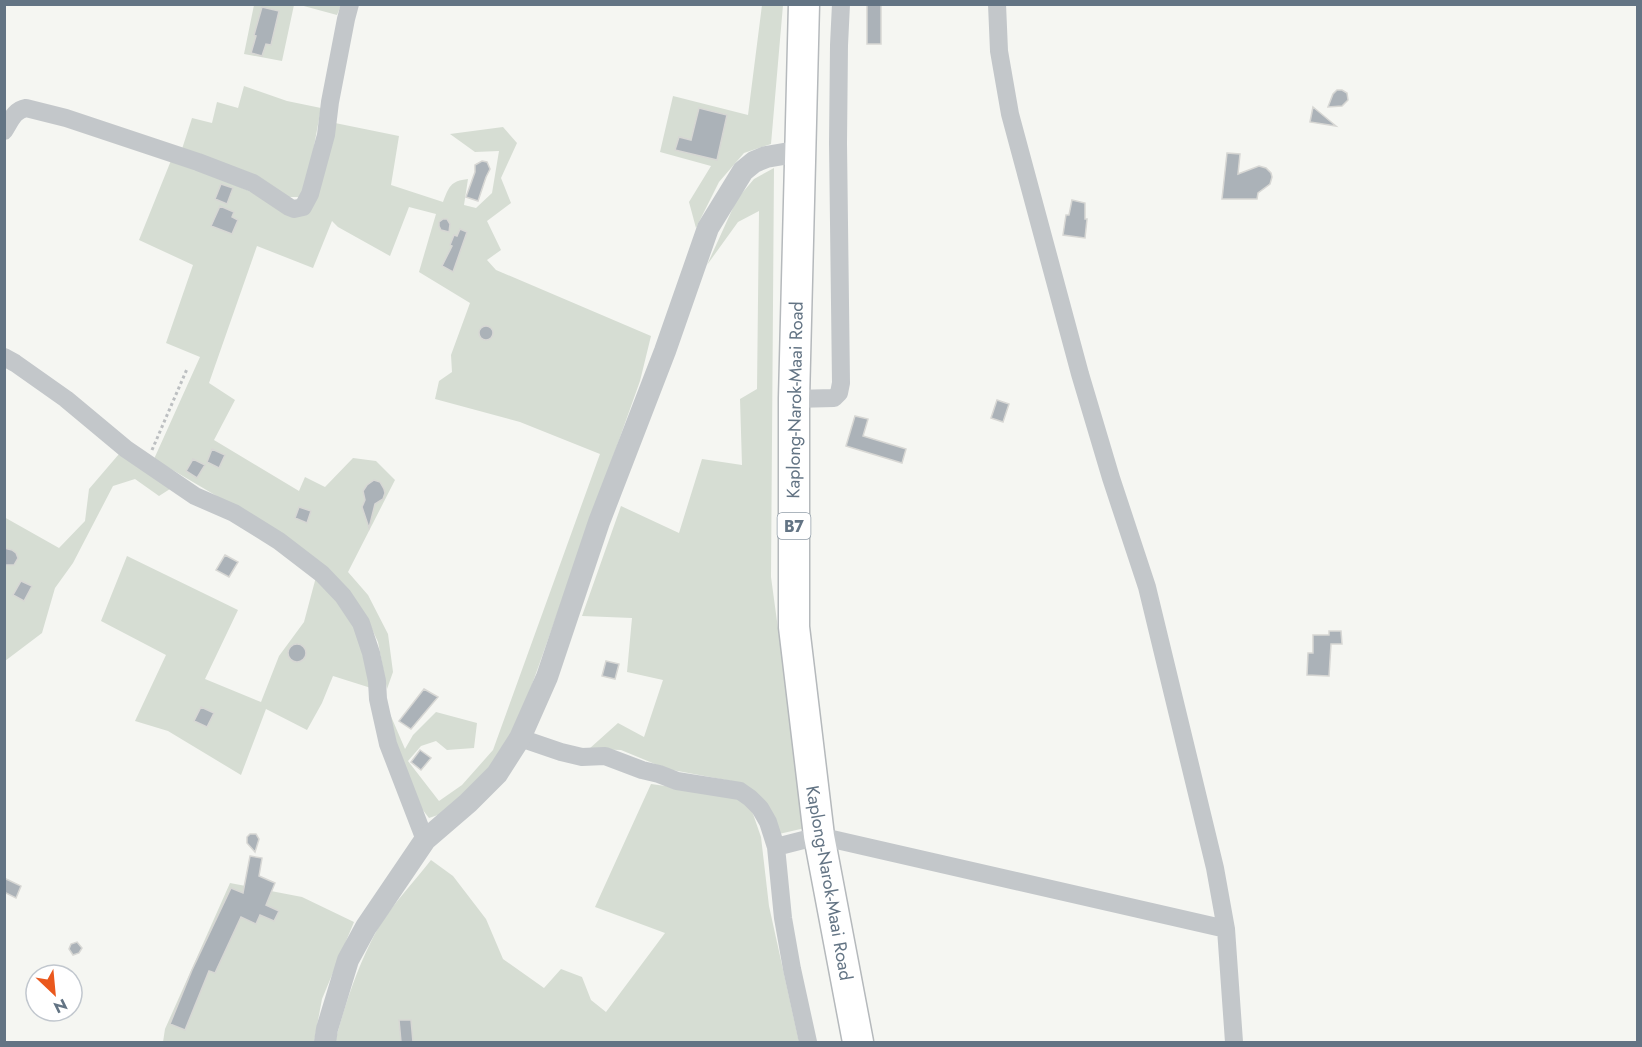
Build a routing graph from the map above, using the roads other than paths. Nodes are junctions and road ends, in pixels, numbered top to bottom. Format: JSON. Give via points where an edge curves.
{"nodes":[{"id":1,"x":350,"y":4,"type":"edge"},
{"id":2,"x":804,"y":4,"type":"edge"},
{"id":3,"x":842,"y":4,"type":"edge"},
{"id":4,"x":997,"y":4,"type":"edge"},
{"id":5,"x":4,"y":131,"type":"edge"},
{"id":6,"x":801,"y":151,"type":"junction"},
{"id":7,"x":4,"y":357,"type":"edge"},
{"id":8,"x":794,"y":399,"type":"junction"},
{"id":9,"x":520,"y":738,"type":"junction"},
{"id":10,"x":819,"y":836,"type":"junction"},
{"id":11,"x":425,"y":840,"type":"junction"},
{"id":12,"x":776,"y":847,"type":"junction"},
{"id":13,"x":1226,"y":929,"type":"junction"},
{"id":14,"x":325,"y":1042,"type":"edge"},
{"id":15,"x":808,"y":1042,"type":"edge"},
{"id":16,"x":858,"y":1042,"type":"edge"},
{"id":17,"x":1234,"y":1042,"type":"edge"}],
"edges":[{"from":1,"to":5,"type":"street","via":[[326,135],[310,194],[299,209],[289,207],[253,183],[66,118],[21,109]]},
{"from":2,"to":6,"type":"highway","name":"Kaplong-Narok-Maai Road","number":"B7"},
{"from":3,"to":8,"type":"street","via":[[838,132],[841,383],[834,398]]},
{"from":4,"to":13,"type":"street","via":[[999,51],[1010,114],[1107,467],[1147,587],[1215,868]]},
{"from":6,"to":8,"type":"highway","name":"Kaplong-Narok-Maai Road","number":"B7"},
{"from":6,"to":9,"type":"street","via":[[766,157],[743,171],[708,228],[599,522],[548,677]]},
{"from":7,"to":11,"type":"street","via":[[195,496],[234,513],[279,541],[343,596],[361,623],[388,744]]},
{"from":8,"to":10,"type":"highway","name":"Kaplong-Narok-Maai Road","number":"B7","via":[[794,627]]},
{"from":9,"to":11,"type":"street","via":[[497,774]]},
{"from":9,"to":12,"type":"street","via":[[582,757],[606,756],[677,781],[740,791],[760,808]]},
{"from":10,"to":12,"type":"street"},
{"from":10,"to":13,"type":"street"},
{"from":10,"to":16,"type":"highway","name":"Kaplong-Narok-Maai Road","number":"B7"},
{"from":11,"to":14,"type":"street","via":[[348,960]]},
{"from":12,"to":15,"type":"street","via":[[783,918]]},
{"from":13,"to":17,"type":"street"}]}
